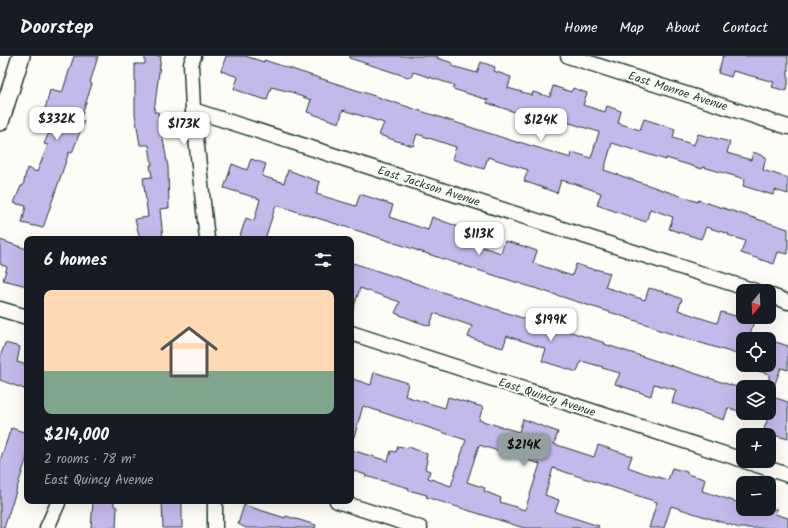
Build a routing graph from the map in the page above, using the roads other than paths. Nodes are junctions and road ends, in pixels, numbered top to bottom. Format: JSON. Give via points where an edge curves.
{"nodes":[{"id":1,"x":21,"y":56,"type":"edge"},
{"id":2,"x":194,"y":56,"type":"edge"},
{"id":3,"x":568,"y":56,"type":"edge"},
{"id":4,"x":194,"y":110,"type":"junction"},
{"id":5,"x":0,"y":122,"type":"edge"},
{"id":6,"x":788,"y":127,"type":"edge"},
{"id":7,"x":207,"y":236,"type":"edge"},
{"id":8,"x":736,"y":285,"type":"edge"},
{"id":9,"x":776,"y":298,"type":"edge"},
{"id":10,"x":788,"y":302,"type":"edge"},
{"id":11,"x":0,"y":308,"type":"edge"},
{"id":12,"x":24,"y":316,"type":"edge"},
{"id":13,"x":354,"y":334,"type":"edge"},
{"id":14,"x":736,"y":458,"type":"edge"},
{"id":15,"x":766,"y":468,"type":"edge"},
{"id":16,"x":788,"y":475,"type":"edge"},
{"id":17,"x":58,"y":504,"type":"edge"},
{"id":18,"x":215,"y":504,"type":"edge"},
{"id":19,"x":346,"y":504,"type":"edge"},
{"id":20,"x":47,"y":528,"type":"edge"},
{"id":21,"x":215,"y":528,"type":"edge"},
{"id":22,"x":420,"y":528,"type":"edge"}],
"edges":[{"from":1,"to":5,"type":"street"},
{"from":2,"to":4,"type":"street","via":[[191,64]]},
{"from":3,"to":6,"type":"street","name":"East Monroe Avenue"},
{"from":4,"to":7,"type":"street"},
{"from":4,"to":8,"type":"street","name":"East Jackson Avenue"},
{"from":9,"to":10,"type":"street"},
{"from":11,"to":12,"type":"street"},
{"from":13,"to":14,"type":"street","name":"East Quincy Avenue"},
{"from":15,"to":16,"type":"street","name":"East Quincy Avenue"},
{"from":17,"to":20,"type":"street"},
{"from":18,"to":21,"type":"street"},
{"from":19,"to":22,"type":"street"}]}
